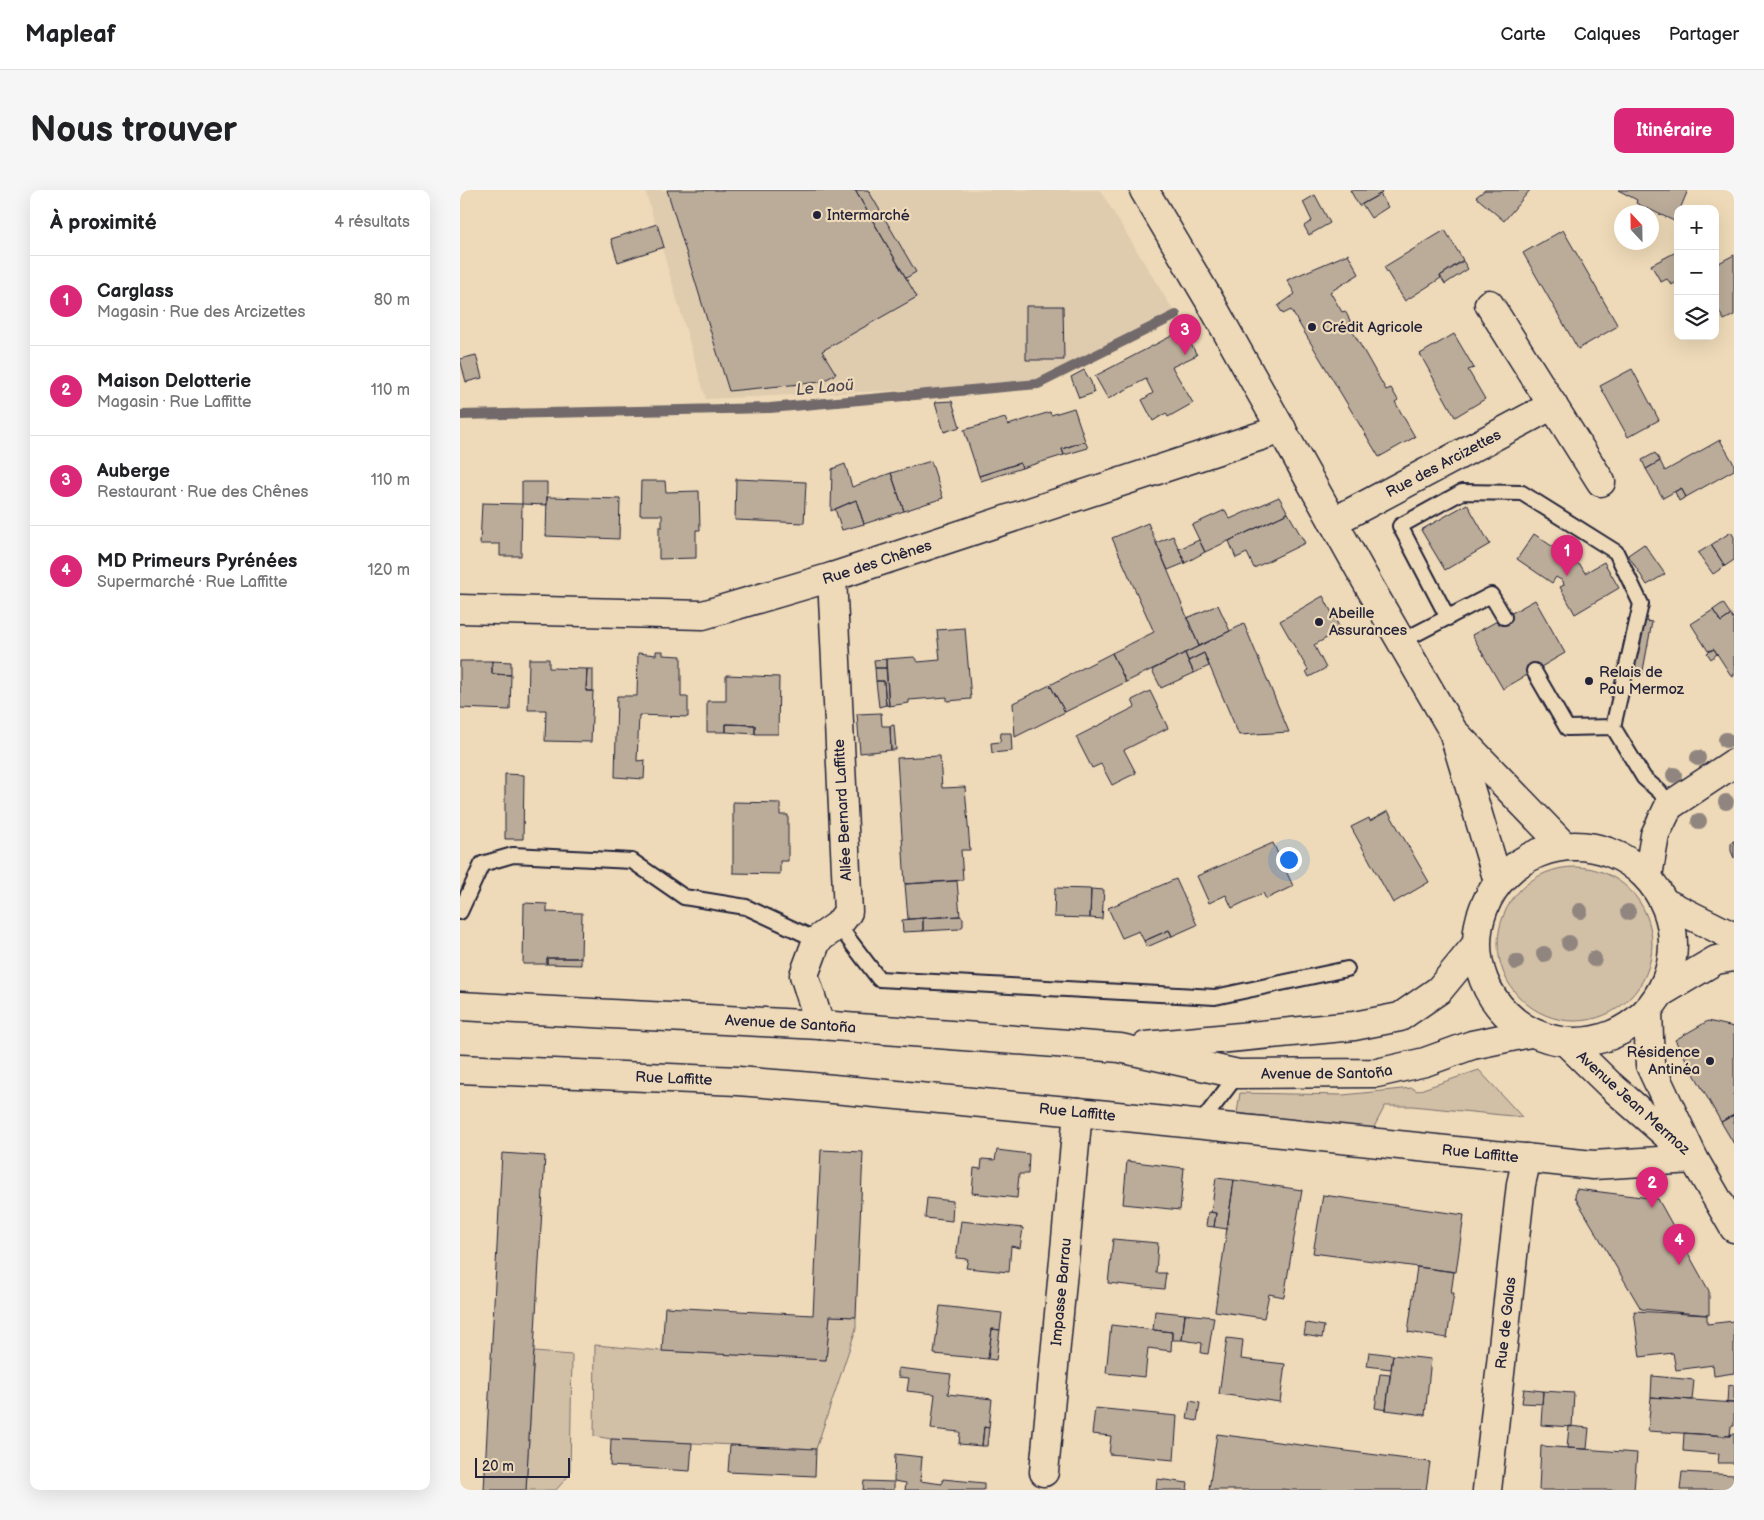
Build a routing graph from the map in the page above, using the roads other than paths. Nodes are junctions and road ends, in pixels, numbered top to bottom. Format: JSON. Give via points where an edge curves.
{"nodes":[{"id":1,"x":1144,"y":190,"type":"edge"},
{"id":2,"x":1489,"y":304,"type":"dead end"},
{"id":3,"x":1554,"y":405,"type":"junction"},
{"id":4,"x":1282,"y":429,"type":"junction"},
{"id":5,"x":1601,"y":482,"type":"dead end"},
{"id":6,"x":1333,"y":522,"type":"junction"},
{"id":7,"x":832,"y":577,"type":"junction"},
{"id":8,"x":460,"y":609,"type":"edge"},
{"id":9,"x":1504,"y":617,"type":"dead end"},
{"id":10,"x":1448,"y":618,"type":"junction"},
{"id":11,"x":1402,"y":642,"type":"junction"},
{"id":12,"x":1534,"y":671,"type":"dead end"},
{"id":13,"x":1613,"y":727,"type":"junction"},
{"id":14,"x":1453,"y":731,"type":"junction"},
{"id":15,"x":1734,"y":762,"type":"edge"},
{"id":16,"x":1669,"y":806,"type":"junction"},
{"id":17,"x":1564,"y":846,"type":"junction"},
{"id":18,"x":1648,"y":876,"type":"junction"},
{"id":19,"x":1498,"y":881,"type":"junction"},
{"id":20,"x":1666,"y":903,"type":"junction"},
{"id":21,"x":460,"y":912,"type":"edge"},
{"id":22,"x":828,"y":933,"type":"junction"},
{"id":23,"x":1734,"y":937,"type":"edge"},
{"id":24,"x":1476,"y":945,"type":"junction"},
{"id":25,"x":1734,"y":957,"type":"edge"},
{"id":26,"x":1347,"y":969,"type":"dead end"},
{"id":27,"x":1655,"y":1001,"type":"junction"},
{"id":28,"x":460,"y":1006,"type":"edge"},
{"id":29,"x":820,"y":1025,"type":"junction"},
{"id":30,"x":1530,"y":1033,"type":"junction"},
{"id":31,"x":1567,"y":1043,"type":"junction"},
{"id":32,"x":1120,"y":1048,"type":"junction"},
{"id":33,"x":460,"y":1069,"type":"edge"},
{"id":34,"x":1238,"y":1074,"type":"junction"},
{"id":35,"x":1078,"y":1112,"type":"junction"},
{"id":36,"x":1198,"y":1125,"type":"junction"},
{"id":37,"x":1527,"y":1158,"type":"junction"},
{"id":38,"x":1694,"y":1159,"type":"junction"},
{"id":39,"x":1734,"y":1228,"type":"edge"},
{"id":40,"x":1044,"y":1472,"type":"dead end"},
{"id":41,"x":1487,"y":1490,"type":"edge"}],
"edges":[{"from":1,"to":4,"type":"street"},
{"from":2,"to":3,"type":"street"},
{"from":3,"to":5,"type":"street"},
{"from":3,"to":6,"type":"street","name":"Rue des Arcizettes"},
{"from":4,"to":6,"type":"street"},
{"from":4,"to":7,"type":"street","name":"Rue des Chênes"},
{"from":6,"to":11,"type":"street"},
{"from":7,"to":8,"type":"street","name":"Rue des Chênes","via":[[703,615]]},
{"from":7,"to":22,"type":"street","name":"Allée Bernard Laffitte","via":[[848,912]]},
{"from":9,"to":10,"type":"lane","via":[[1491,595]]},
{"from":10,"to":11,"type":"lane"},
{"from":10,"to":13,"type":"lane","via":[[1400,526],[1462,492],[1522,493],[1616,552],[1642,604]]},
{"from":11,"to":14,"type":"street"},
{"from":12,"to":13,"type":"lane","via":[[1567,728]]},
{"from":13,"to":16,"type":"lane","via":[[1644,778],[1660,792]]},
{"from":14,"to":17,"type":"street"},
{"from":14,"to":19,"type":"street"},
{"from":15,"to":16,"type":"street"},
{"from":16,"to":18,"type":"street","via":[[1654,834]]},
{"from":17,"to":18,"type":"street","via":[[1594,846],[1622,856]]},
{"from":17,"to":19,"type":"street","via":[[1539,852],[1517,864]]},
{"from":18,"to":20,"type":"street"},
{"from":19,"to":24,"type":"street","via":[[1482,911]]},
{"from":20,"to":23,"type":"street"},
{"from":20,"to":27,"type":"street","via":[[1674,933],[1673,963]]},
{"from":21,"to":22,"type":"lane","via":[[482,864],[513,855],[632,861],[684,897],[746,908]]},
{"from":22,"to":26,"type":"lane","via":[[879,979],[1215,997]]},
{"from":22,"to":29,"type":"street","name":"Allée Bernard Laffitte","via":[[804,975]]},
{"from":24,"to":30,"type":"street","via":[[1480,972],[1491,996],[1508,1017]]},
{"from":24,"to":32,"type":"street","name":"Avenue de Santoña","via":[[1439,990],[1400,1017],[1354,1026]]},
{"from":25,"to":27,"type":"street","via":[[1716,960]]},
{"from":27,"to":31,"type":"street","via":[[1625,1030],[1597,1041]]},
{"from":27,"to":38,"type":"street","name":"Avenue Jean Mermoz","via":[[1650,1065]]},
{"from":28,"to":29,"type":"street","name":"Avenue de Santoña"},
{"from":29,"to":32,"type":"street","name":"Avenue de Santoña"},
{"from":30,"to":31,"type":"street"},
{"from":30,"to":34,"type":"street","name":"Avenue de Santoña","via":[[1472,1045],[1426,1062],[1377,1073]]},
{"from":31,"to":38,"type":"street","name":"Avenue Jean Mermoz"},
{"from":32,"to":34,"type":"street","name":"Avenue de Santoña"},
{"from":33,"to":35,"type":"street","name":"Rue Laffitte","via":[[774,1084]]},
{"from":34,"to":36,"type":"lane"},
{"from":35,"to":36,"type":"street","name":"Rue Laffitte"},
{"from":35,"to":40,"type":"street","name":"Impasse Barrau"},
{"from":36,"to":37,"type":"street","name":"Rue Laffitte"},
{"from":37,"to":38,"type":"street","name":"Rue Laffitte","via":[[1593,1165]]},
{"from":37,"to":41,"type":"street","name":"Rue de Galas","via":[[1521,1184]]},
{"from":38,"to":39,"type":"street"}]}
